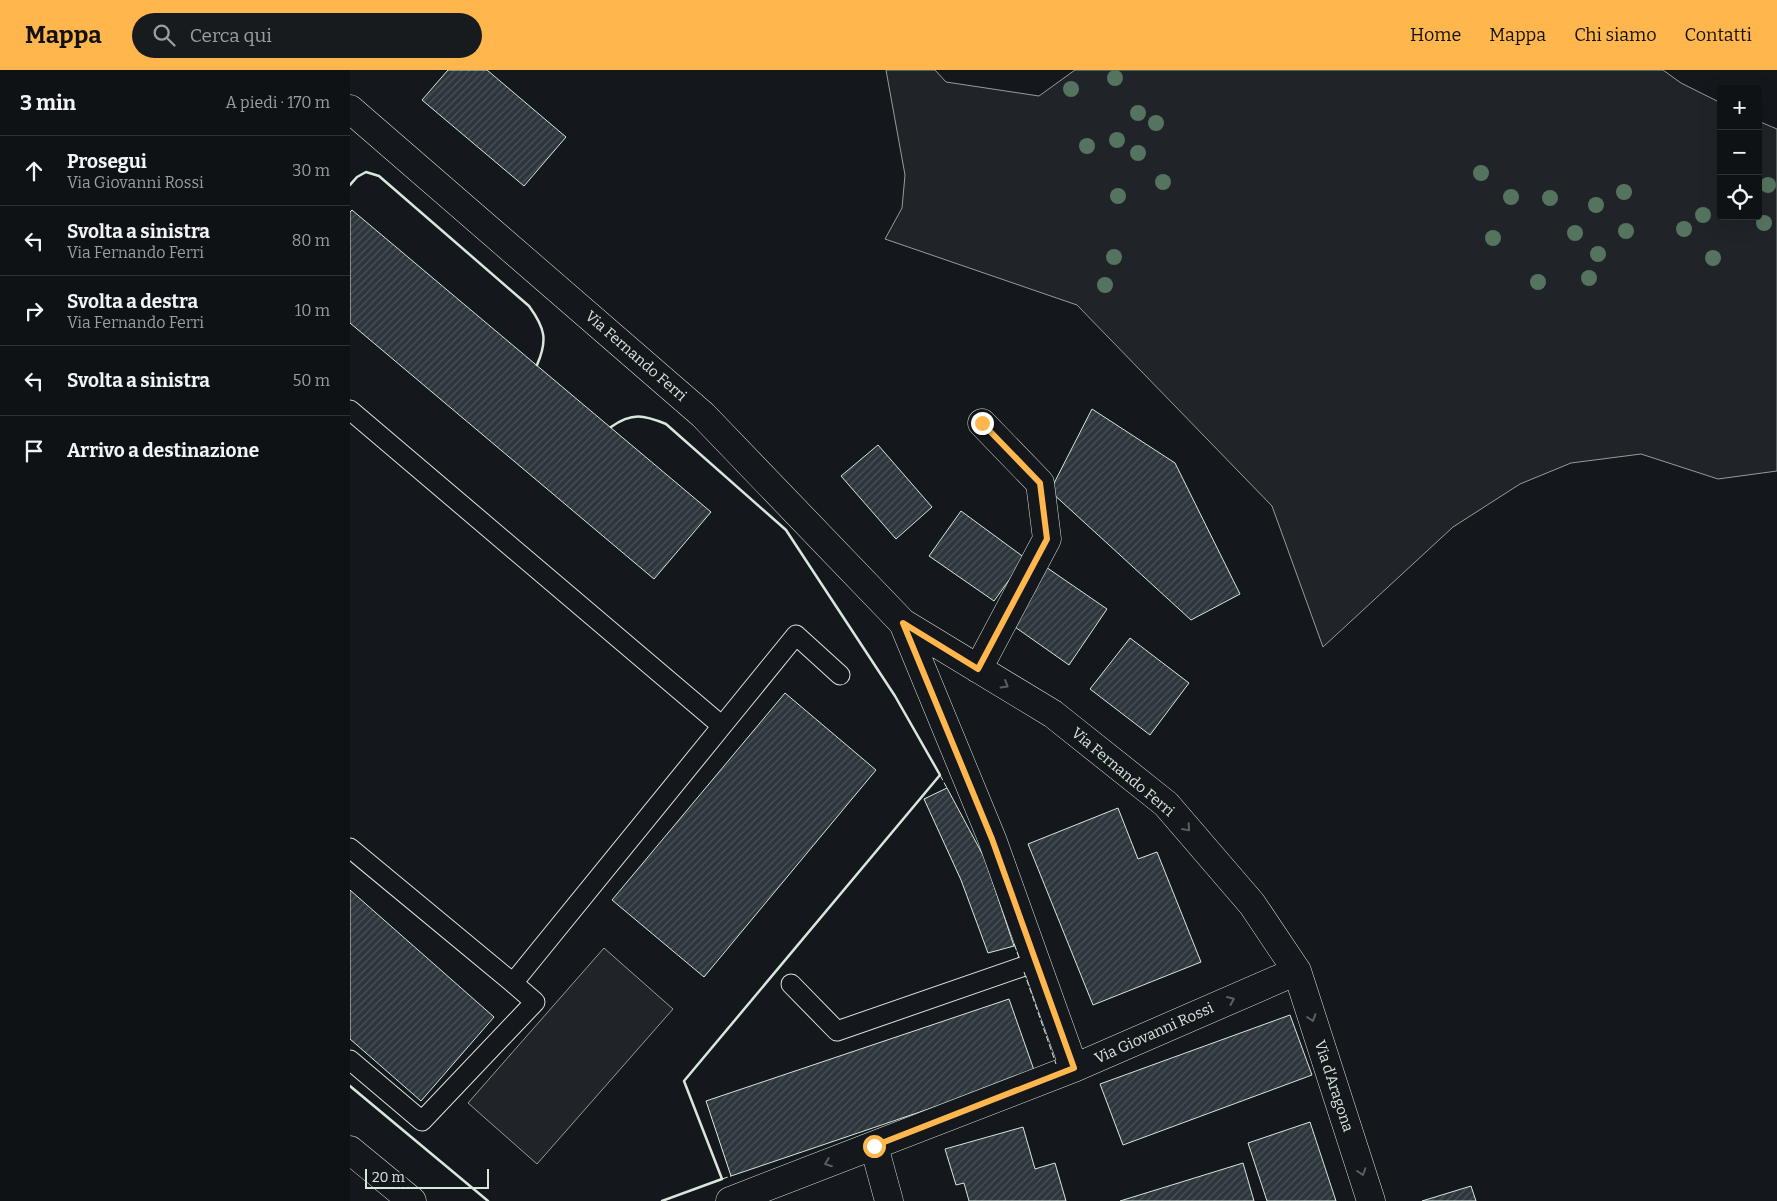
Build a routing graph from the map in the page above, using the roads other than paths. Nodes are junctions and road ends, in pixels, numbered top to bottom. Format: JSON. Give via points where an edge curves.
{"nodes":[{"id":1,"x":352,"y":114,"type":"edge"},
{"id":2,"x":350,"y":410,"type":"edge"},
{"id":3,"x":982,"y":423,"type":"dead end"},
{"id":4,"x":903,"y":623,"type":"junction"},
{"id":5,"x":978,"y":669,"type":"junction"},
{"id":6,"x":840,"y":674,"type":"dead end"},
{"id":7,"x":722,"y":726,"type":"junction"},
{"id":8,"x":350,"y":848,"type":"edge"},
{"id":9,"x":1036,"y":962,"type":"junction"},
{"id":10,"x":1297,"y":971,"type":"junction"},
{"id":11,"x":513,"y":983,"type":"junction"},
{"id":12,"x":791,"y":984,"type":"dead end"},
{"id":13,"x":350,"y":1060,"type":"edge"},
{"id":14,"x":1074,"y":1068,"type":"junction"},
{"id":15,"x":874,"y":1146,"type":"junction"},
{"id":16,"x":350,"y":1150,"type":"edge"},
{"id":17,"x":412,"y":1201,"type":"edge"},
{"id":18,"x":730,"y":1201,"type":"edge"},
{"id":19,"x":889,"y":1201,"type":"edge"},
{"id":20,"x":1371,"y":1201,"type":"edge"}],
"edges":[{"from":1,"to":4,"type":"street","name":"Via Fernando Ferri","via":[[703,415]]},
{"from":2,"to":7,"type":"lane"},
{"from":3,"to":5,"type":"street","via":[[1040,483],[1047,539]]},
{"from":4,"to":5,"type":"street","name":"Via Fernando Ferri"},
{"from":4,"to":9,"type":"street","name":"Via Fernando Ferri","via":[[992,839]]},
{"from":5,"to":10,"type":"street","name":"Via Fernando Ferri","one_way":true,"via":[[1053,714],[1166,804],[1252,904]]},
{"from":6,"to":7,"type":"lane","via":[[796,635]]},
{"from":7,"to":11,"type":"lane"},
{"from":8,"to":11,"type":"lane"},
{"from":9,"to":12,"type":"lane","via":[[837,1031]]},
{"from":9,"to":14,"type":"street","name":"Via Fernando Ferri"},
{"from":14,"to":10,"type":"street","name":"Via Giovanni Rossi","one_way":true},
{"from":10,"to":20,"type":"street","name":"Via d'Aragona","one_way":true},
{"from":11,"to":13,"type":"lane","via":[[535,1002],[422,1121]]},
{"from":14,"to":15,"type":"street","name":"Via Giovanni Rossi"},
{"from":15,"to":18,"type":"street","name":"Via Giovanni Rossi","one_way":true},
{"from":15,"to":19,"type":"street"},
{"from":16,"to":17,"type":"street"}]}
